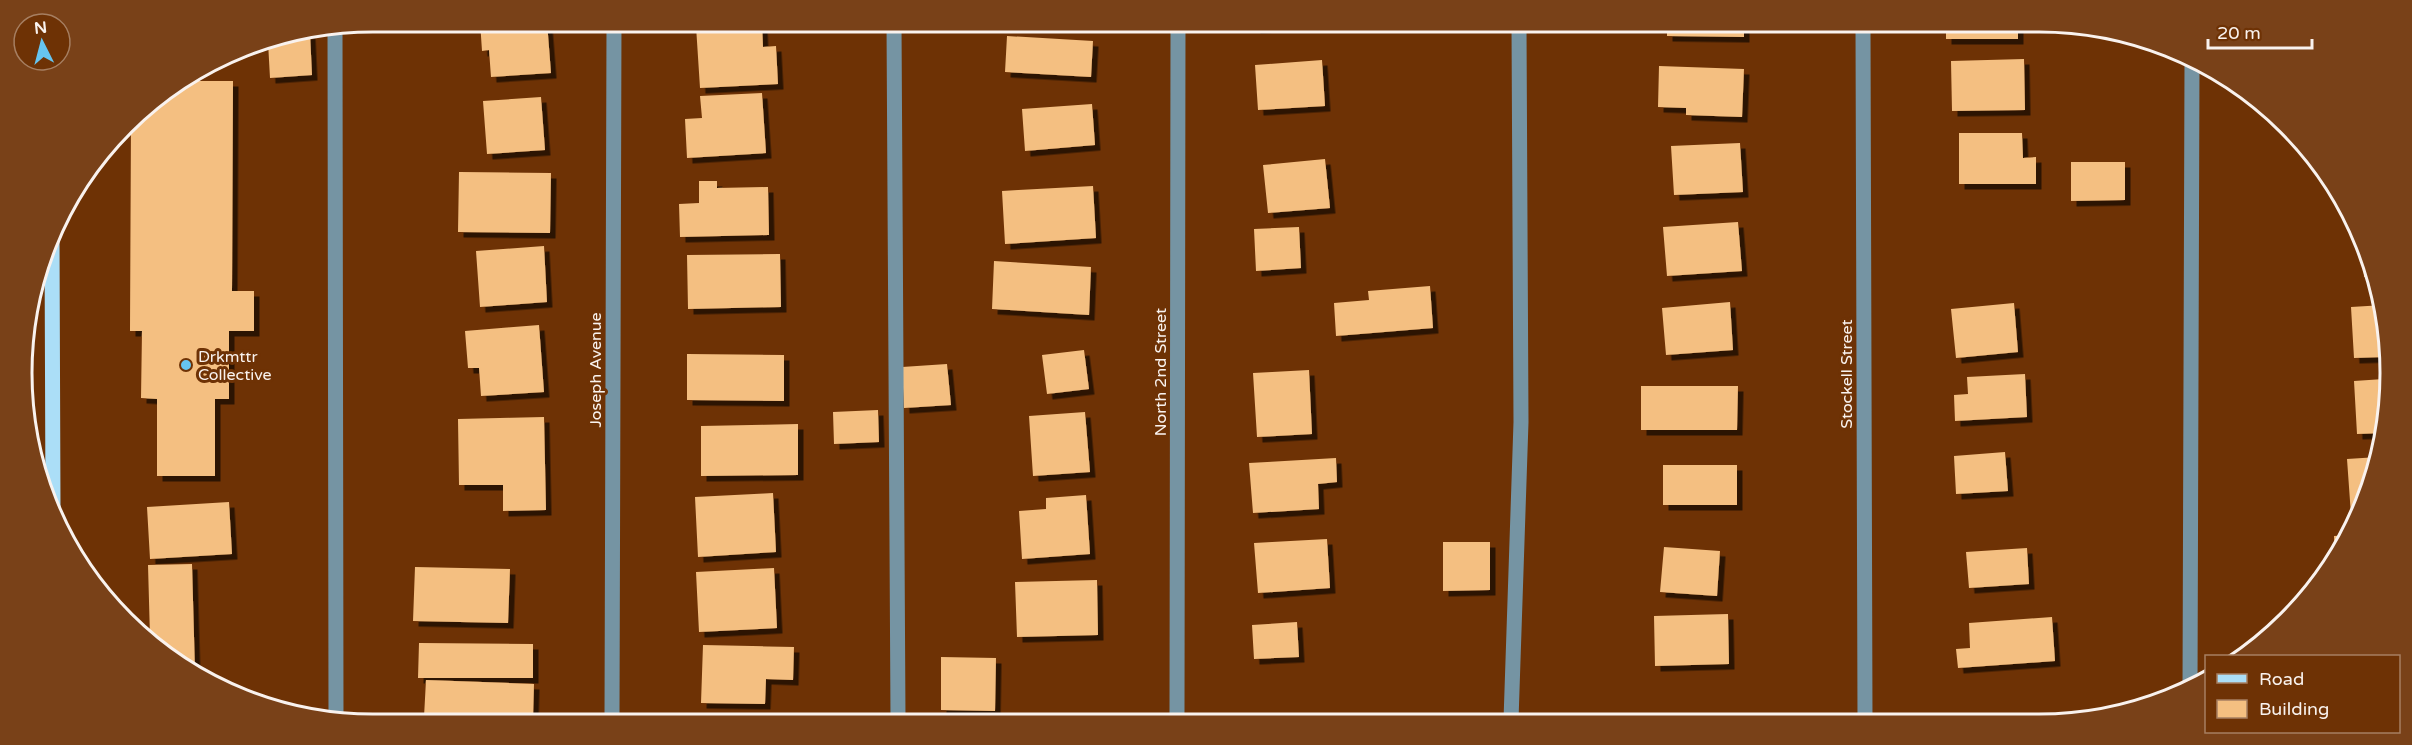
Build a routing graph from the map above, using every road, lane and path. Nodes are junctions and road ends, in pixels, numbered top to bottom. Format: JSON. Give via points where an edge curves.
{"nodes":[{"id":1,"x":614,"y":32,"type":"edge"},
{"id":2,"x":894,"y":32,"type":"edge"},
{"id":3,"x":1178,"y":32,"type":"edge"},
{"id":4,"x":1519,"y":32,"type":"edge"},
{"id":5,"x":1863,"y":32,"type":"edge"},
{"id":6,"x":335,"y":33,"type":"edge"},
{"id":7,"x":2192,"y":68,"type":"edge"},
{"id":8,"x":52,"y":257,"type":"edge"},
{"id":9,"x":53,"y":491,"type":"edge"},
{"id":10,"x":2190,"y":678,"type":"edge"},
{"id":11,"x":336,"y":712,"type":"edge"},
{"id":12,"x":612,"y":714,"type":"edge"},
{"id":13,"x":898,"y":714,"type":"edge"},
{"id":14,"x":1177,"y":714,"type":"edge"},
{"id":15,"x":1511,"y":714,"type":"edge"},
{"id":16,"x":1865,"y":714,"type":"edge"}],
"edges":[{"from":1,"to":12,"type":"street","name":"Joseph Avenue"},
{"from":2,"to":13,"type":"street"},
{"from":3,"to":14,"type":"street","name":"North 2nd Street"},
{"from":4,"to":15,"type":"street","via":[[1521,422]]},
{"from":5,"to":16,"type":"street","name":"Stockell Street"},
{"from":6,"to":11,"type":"street"},
{"from":7,"to":10,"type":"street"},
{"from":8,"to":9,"type":"main road"}]}
